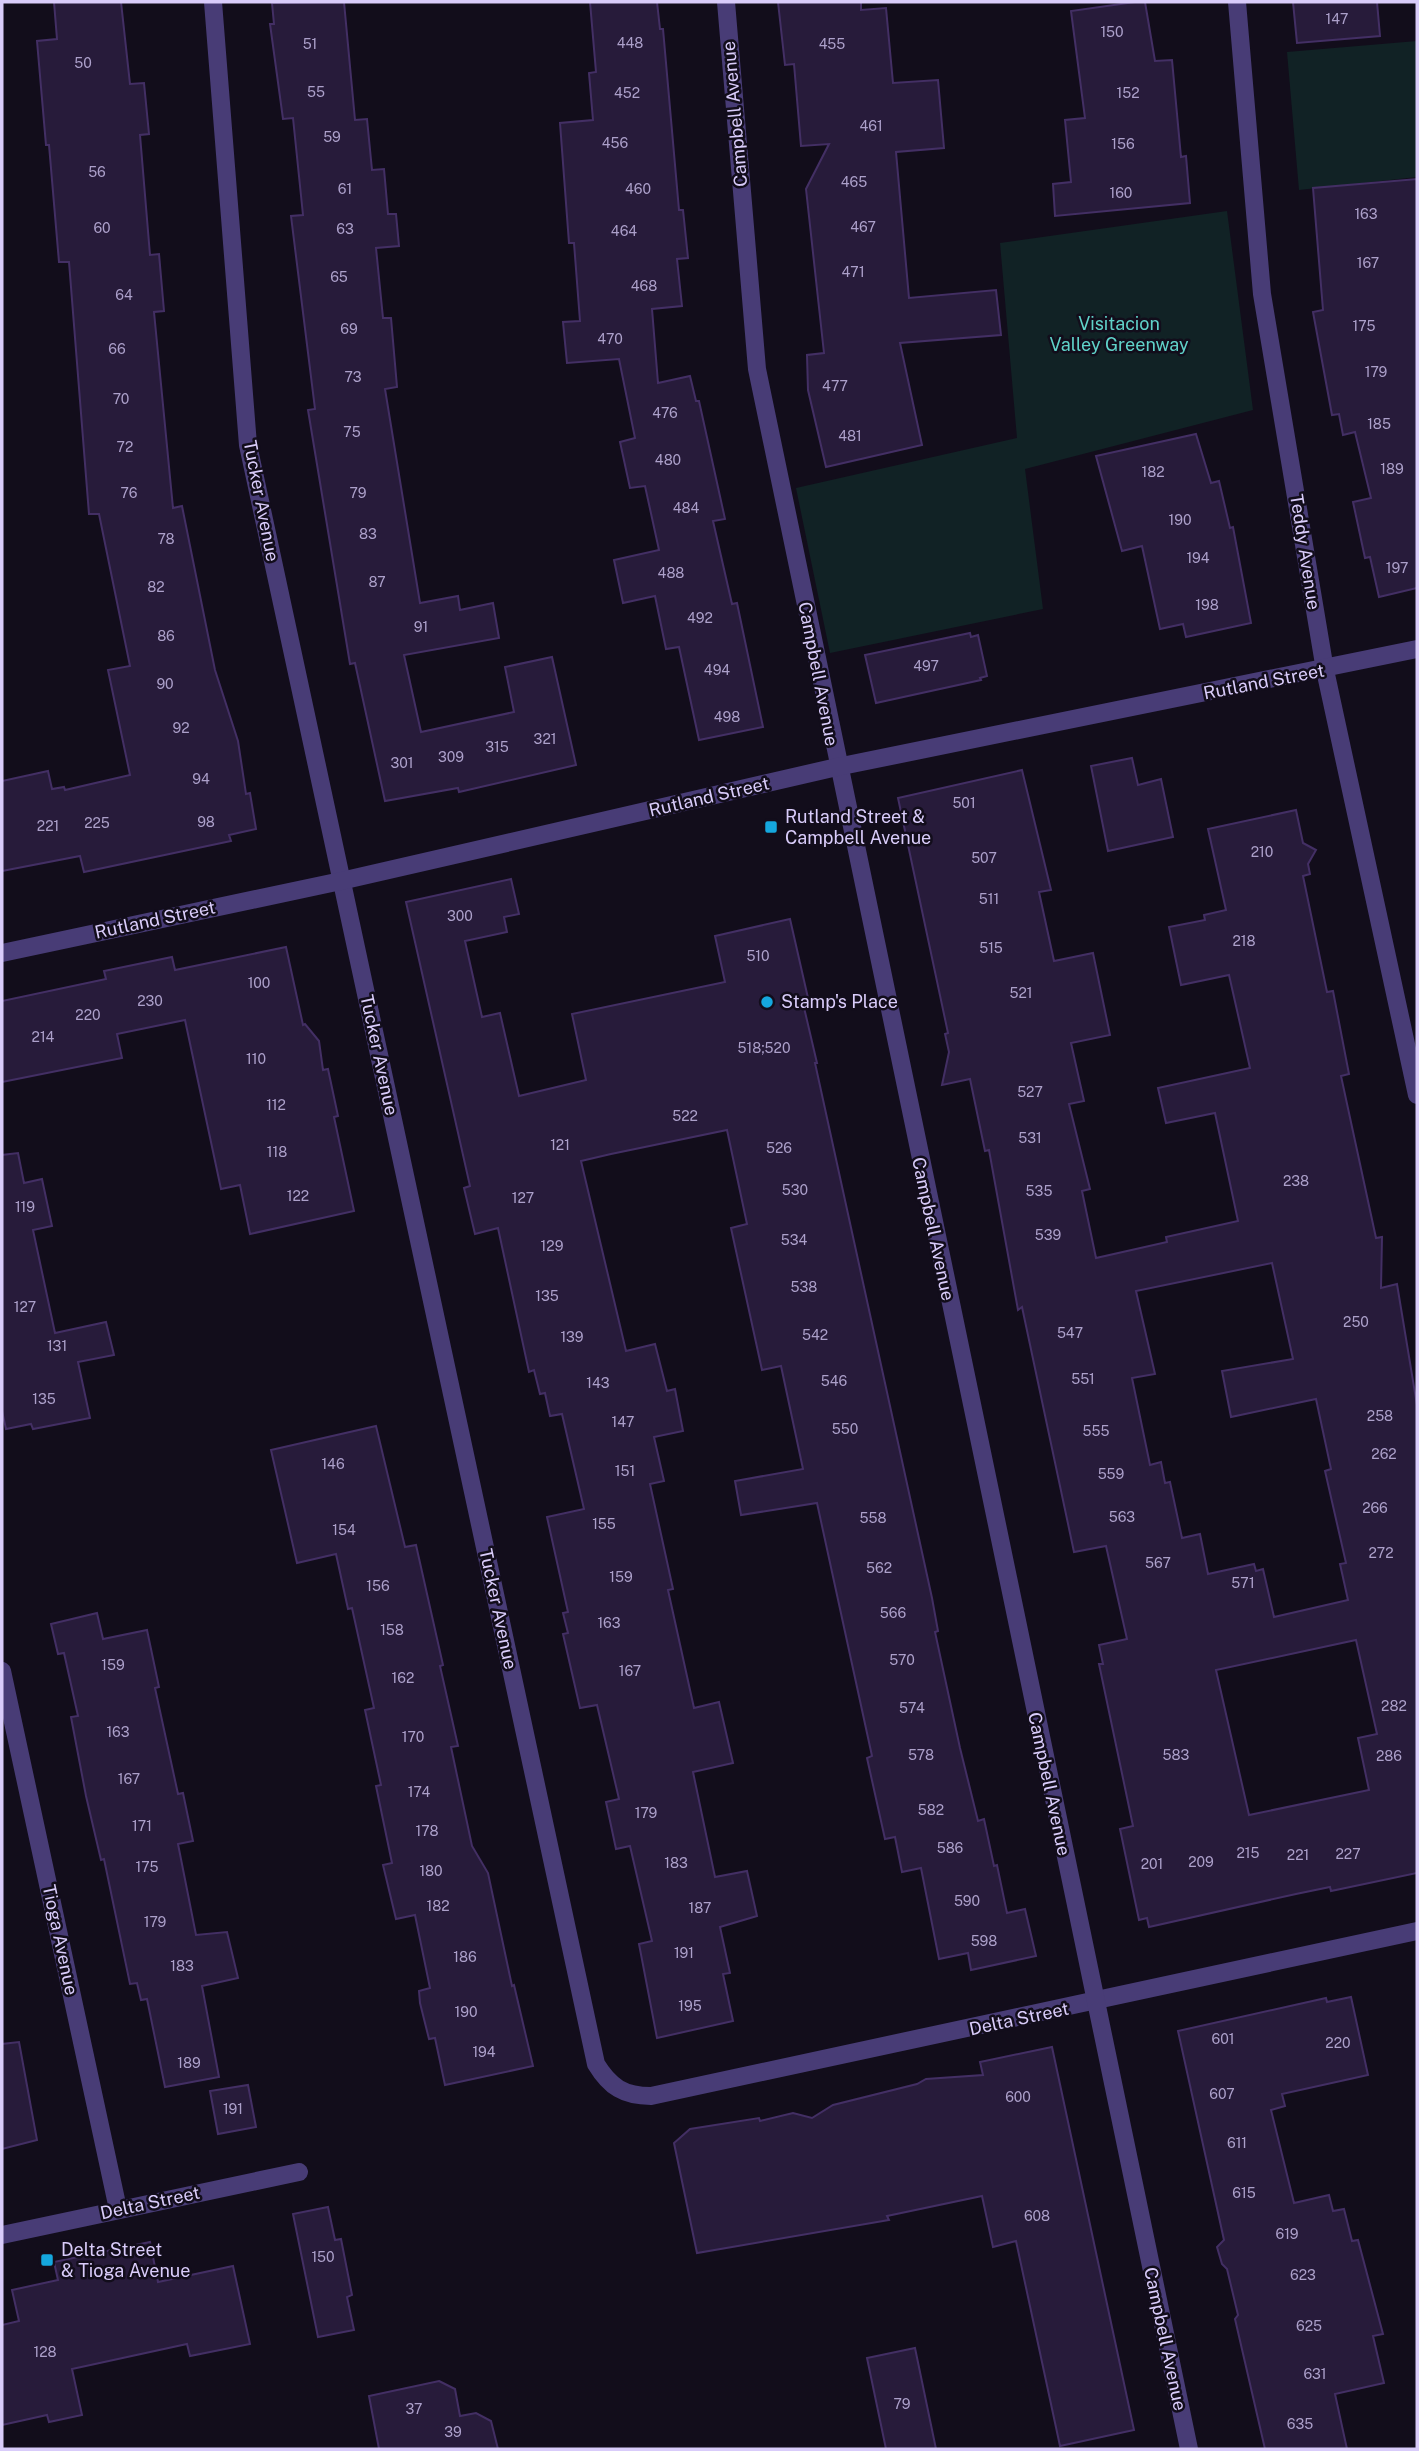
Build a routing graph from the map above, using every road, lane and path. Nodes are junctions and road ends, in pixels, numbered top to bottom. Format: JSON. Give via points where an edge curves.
{"nodes":[{"id":1,"x":214,"y":2,"type":"edge"},
{"id":2,"x":726,"y":2,"type":"edge"},
{"id":3,"x":1237,"y":2,"type":"edge"},
{"id":4,"x":1417,"y":649,"type":"edge"},
{"id":5,"x":1325,"y":670,"type":"junction"},
{"id":6,"x":837,"y":767,"type":"junction"},
{"id":7,"x":341,"y":881,"type":"junction"},
{"id":8,"x":2,"y":953,"type":"edge"},
{"id":9,"x":1417,"y":1096,"type":"edge"},
{"id":10,"x":2,"y":1671,"type":"edge"},
{"id":11,"x":1417,"y":1931,"type":"edge"},
{"id":12,"x":1094,"y":2003,"type":"junction"},
{"id":13,"x":620,"y":2091,"type":"joint"},
{"id":14,"x":299,"y":2172,"type":"dead end"},
{"id":15,"x":118,"y":2209,"type":"junction"},
{"id":16,"x":2,"y":2235,"type":"edge"},
{"id":17,"x":1189,"y":2449,"type":"edge"}],
"edges":[{"from":1,"to":7,"type":"street","name":"Tucker Avenue","via":[[248,445]]},
{"from":2,"to":6,"type":"street","name":"Campbell Avenue","via":[[757,369]]},
{"from":3,"to":5,"type":"street","name":"Teddy Avenue","via":[[1262,294]]},
{"from":4,"to":5,"type":"street","name":"Rutland Street"},
{"from":5,"to":6,"type":"street","name":"Rutland Street"},
{"from":5,"to":9,"type":"street","name":"Teddy Avenue"},
{"from":6,"to":7,"type":"street","name":"Rutland Street"},
{"from":6,"to":12,"type":"street","name":"Campbell Avenue"},
{"from":7,"to":8,"type":"street","name":"Rutland Street"},
{"from":7,"to":13,"type":"street","name":"Tucker Avenue","via":[[596,2064]]},
{"from":10,"to":15,"type":"street","name":"Tioga Avenue"},
{"from":11,"to":12,"type":"street","name":"Delta Street"},
{"from":12,"to":13,"type":"street","name":"Delta Street","via":[[651,2096]]},
{"from":12,"to":17,"type":"street","name":"Campbell Avenue"},
{"from":14,"to":15,"type":"street","name":"Delta Street"},
{"from":15,"to":16,"type":"street","name":"Delta Street"}]}
